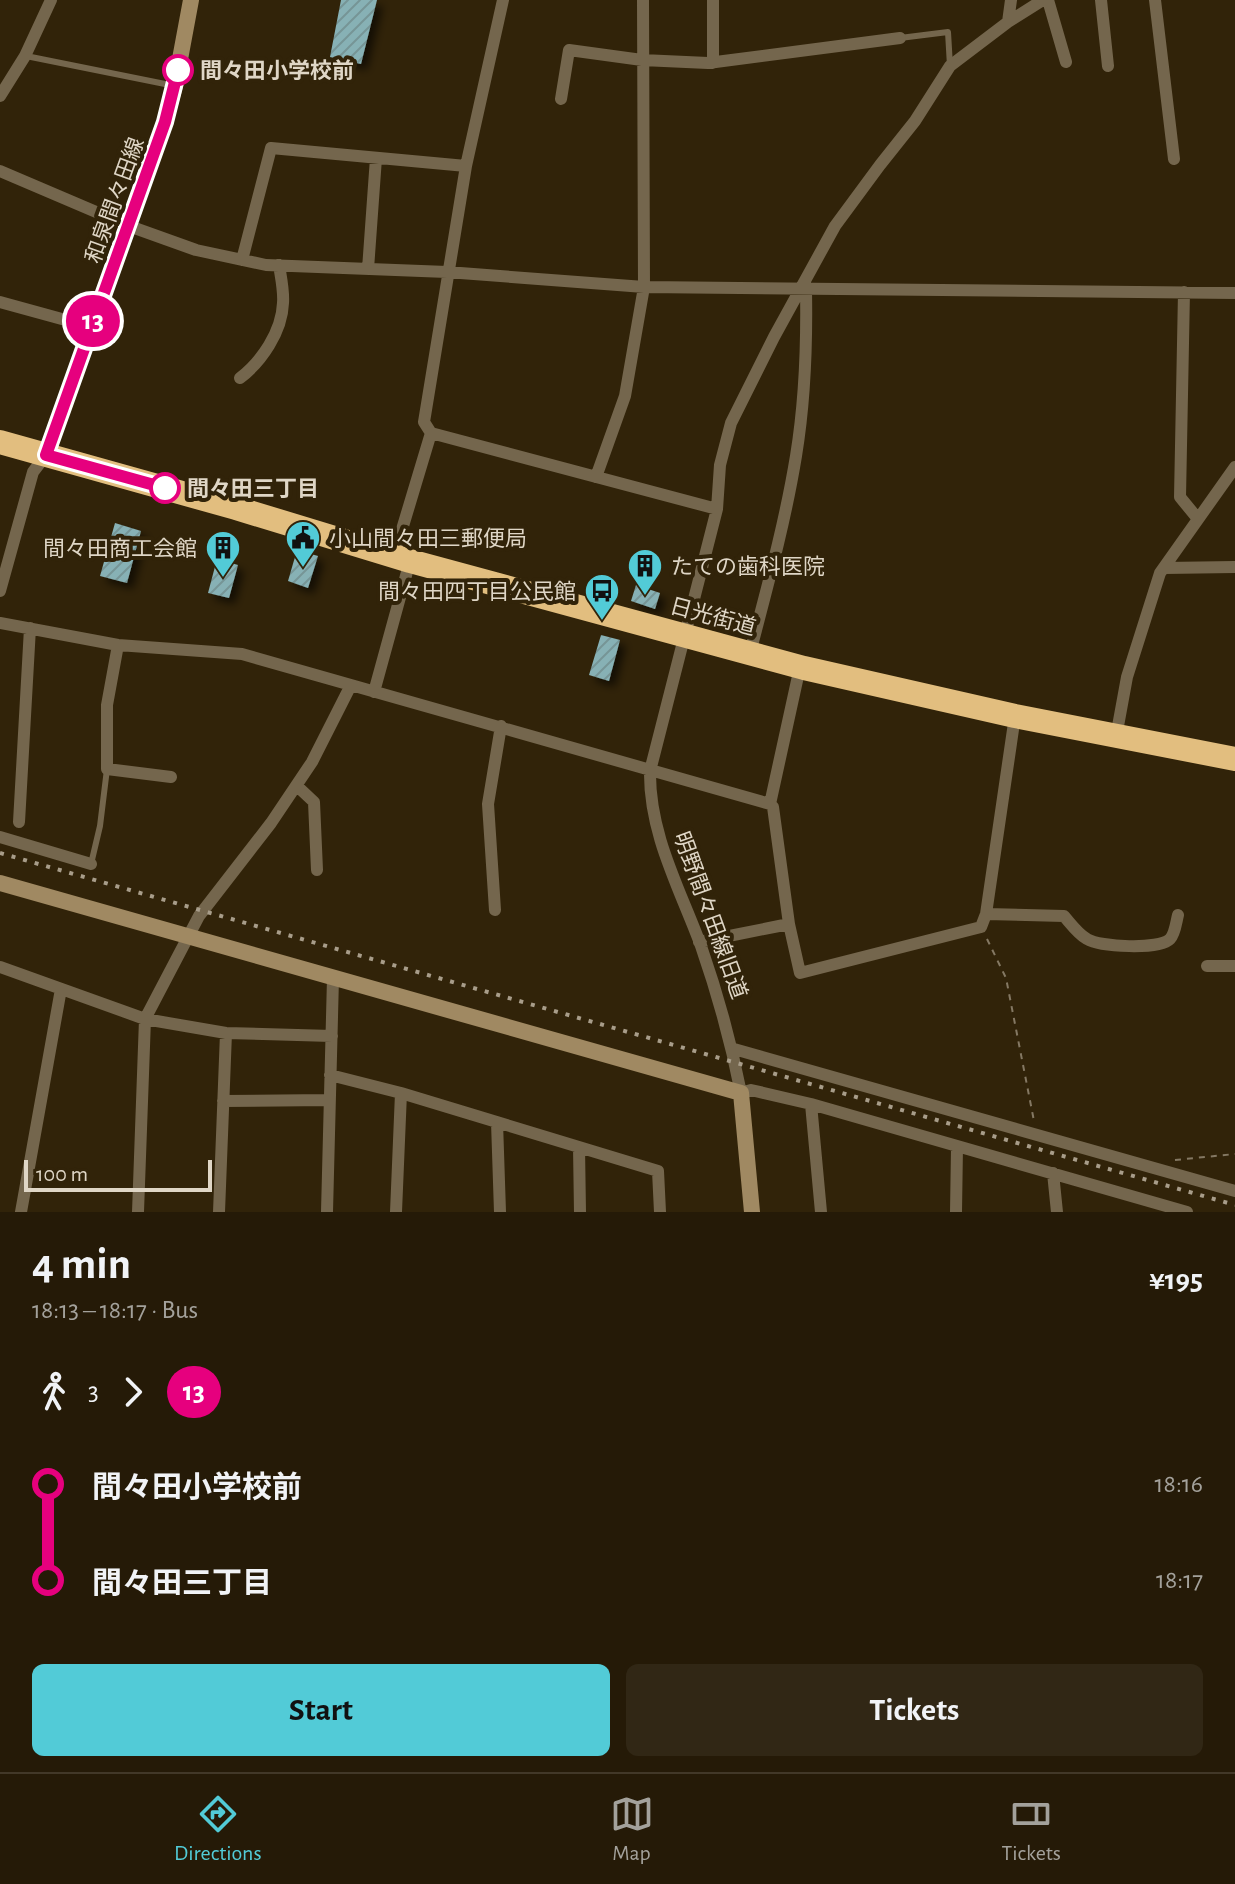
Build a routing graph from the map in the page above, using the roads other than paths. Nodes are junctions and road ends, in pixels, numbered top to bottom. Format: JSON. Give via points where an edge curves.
{"nodes":[{"id":1,"x":51,"y":0,"type":"edge"},
{"id":2,"x":191,"y":0,"type":"edge"},
{"id":3,"x":503,"y":0,"type":"edge"},
{"id":4,"x":643,"y":0,"type":"edge"},
{"id":5,"x":713,"y":0,"type":"edge"},
{"id":6,"x":1011,"y":0,"type":"edge"},
{"id":7,"x":1046,"y":0,"type":"edge"},
{"id":8,"x":1101,"y":0,"type":"edge"},
{"id":9,"x":1155,"y":0,"type":"edge"},
{"id":10,"x":1008,"y":22,"type":"junction"},
{"id":11,"x":900,"y":38,"type":"joint"},
{"id":12,"x":25,"y":56,"type":"junction"},
{"id":13,"x":642,"y":60,"type":"junction"},
{"id":14,"x":1066,"y":62,"type":"dead end"},
{"id":15,"x":713,"y":63,"type":"junction"},
{"id":16,"x":950,"y":66,"type":"junction"},
{"id":17,"x":1108,"y":66,"type":"dead end"},
{"id":18,"x":175,"y":86,"type":"junction"},
{"id":19,"x":0,"y":96,"type":"edge"},
{"id":20,"x":561,"y":99,"type":"dead end"},
{"id":21,"x":376,"y":158,"type":"junction"},
{"id":22,"x":1174,"y":159,"type":"dead end"},
{"id":23,"x":466,"y":166,"type":"junction"},
{"id":24,"x":0,"y":171,"type":"edge"},
{"id":25,"x":129,"y":226,"type":"junction"},
{"id":26,"x":242,"y":260,"type":"junction"},
{"id":27,"x":279,"y":265,"type":"junction"},
{"id":28,"x":368,"y":269,"type":"junction"},
{"id":29,"x":447,"y":272,"type":"junction"},
{"id":30,"x":644,"y":287,"type":"junction"},
{"id":31,"x":802,"y":290,"type":"junction"},
{"id":32,"x":1184,"y":292,"type":"junction"},
{"id":33,"x":1235,"y":293,"type":"edge"},
{"id":34,"x":0,"y":302,"type":"edge"},
{"id":35,"x":91,"y":327,"type":"junction"},
{"id":36,"x":240,"y":378,"type":"dead end"},
{"id":37,"x":431,"y":433,"type":"junction"},
{"id":38,"x":0,"y":442,"type":"edge"},
{"id":39,"x":46,"y":455,"type":"junction"},
{"id":40,"x":1235,"y":467,"type":"edge"},
{"id":41,"x":596,"y":477,"type":"junction"},
{"id":42,"x":717,"y":509,"type":"junction"},
{"id":43,"x":1198,"y":519,"type":"junction"},
{"id":44,"x":402,"y":558,"type":"junction"},
{"id":45,"x":1235,"y":567,"type":"edge"},
{"id":46,"x":1164,"y":568,"type":"junction"},
{"id":47,"x":0,"y":591,"type":"edge"},
{"id":48,"x":0,"y":623,"type":"edge"},
{"id":49,"x":30,"y":628,"type":"junction"},
{"id":50,"x":683,"y":635,"type":"junction"},
{"id":51,"x":118,"y":645,"type":"junction"},
{"id":52,"x":750,"y":653,"type":"junction"},
{"id":53,"x":800,"y":667,"type":"junction"},
{"id":54,"x":351,"y":685,"type":"junction"},
{"id":55,"x":374,"y":692,"type":"junction"},
{"id":56,"x":1015,"y":716,"type":"junction"},
{"id":57,"x":501,"y":726,"type":"junction"},
{"id":58,"x":1116,"y":737,"type":"junction"},
{"id":59,"x":1235,"y":759,"type":"edge"},
{"id":60,"x":107,"y":769,"type":"junction"},
{"id":61,"x":650,"y":771,"type":"junction"},
{"id":62,"x":171,"y":777,"type":"dead end"},
{"id":63,"x":297,"y":786,"type":"junction"},
{"id":64,"x":770,"y":804,"type":"junction"},
{"id":65,"x":19,"y":822,"type":"dead end"},
{"id":66,"x":0,"y":837,"type":"edge"},
{"id":67,"x":91,"y":864,"type":"joint"},
{"id":68,"x":317,"y":870,"type":"dead end"},
{"id":69,"x":0,"y":883,"type":"edge"},
{"id":70,"x":495,"y":910,"type":"dead end"},
{"id":71,"x":986,"y":914,"type":"junction"},
{"id":72,"x":1178,"y":915,"type":"dead end"},
{"id":73,"x":789,"y":924,"type":"junction"},
{"id":74,"x":190,"y":935,"type":"junction"},
{"id":75,"x":699,"y":942,"type":"junction"},
{"id":76,"x":1207,"y":966,"type":"dead end"},
{"id":77,"x":1235,"y":966,"type":"edge"},
{"id":78,"x":0,"y":967,"type":"edge"},
{"id":79,"x":333,"y":978,"type":"junction"},
{"id":80,"x":61,"y":989,"type":"junction"},
{"id":81,"x":145,"y":1019,"type":"junction"},
{"id":82,"x":226,"y":1033,"type":"junction"},
{"id":83,"x":332,"y":1036,"type":"junction"},
{"id":84,"x":734,"y":1049,"type":"junction"},
{"id":85,"x":330,"y":1075,"type":"junction"},
{"id":86,"x":401,"y":1093,"type":"junction"},
{"id":87,"x":741,"y":1093,"type":"junction"},
{"id":88,"x":329,"y":1100,"type":"junction"},
{"id":89,"x":223,"y":1101,"type":"junction"},
{"id":90,"x":811,"y":1104,"type":"junction"},
{"id":91,"x":497,"y":1122,"type":"junction"},
{"id":92,"x":579,"y":1147,"type":"junction"},
{"id":93,"x":957,"y":1147,"type":"junction"},
{"id":94,"x":1053,"y":1173,"type":"junction"},
{"id":95,"x":1235,"y":1191,"type":"edge"},
{"id":96,"x":1146,"y":1206,"type":"edge"},
{"id":97,"x":21,"y":1212,"type":"edge"},
{"id":98,"x":138,"y":1212,"type":"edge"},
{"id":99,"x":219,"y":1212,"type":"edge"},
{"id":100,"x":327,"y":1212,"type":"edge"},
{"id":101,"x":396,"y":1212,"type":"edge"},
{"id":102,"x":500,"y":1212,"type":"edge"},
{"id":103,"x":580,"y":1212,"type":"edge"},
{"id":104,"x":660,"y":1212,"type":"edge"},
{"id":105,"x":752,"y":1212,"type":"edge"},
{"id":106,"x":821,"y":1212,"type":"edge"},
{"id":107,"x":956,"y":1212,"type":"edge"},
{"id":108,"x":1057,"y":1212,"type":"edge"},
{"id":109,"x":1187,"y":1212,"type":"edge"}],
"edges":[{"from":1,"to":12,"type":"street"},
{"from":2,"to":18,"type":"street","name":"和泉間々田線"},
{"from":3,"to":23,"type":"street"},
{"from":4,"to":13,"type":"street"},
{"from":5,"to":15,"type":"street"},
{"from":6,"to":10,"type":"street"},
{"from":7,"to":10,"type":"street"},
{"from":7,"to":14,"type":"street"},
{"from":8,"to":17,"type":"street"},
{"from":9,"to":22,"type":"street"},
{"from":10,"to":16,"type":"street"},
{"from":11,"to":15,"type":"street"},
{"from":11,"to":16,"type":"lane","via":[[948,32]]},
{"from":12,"to":18,"type":"lane"},
{"from":12,"to":19,"type":"street"},
{"from":13,"to":15,"type":"street"},
{"from":13,"to":20,"type":"street","via":[[569,50]]},
{"from":13,"to":30,"type":"street"},
{"from":16,"to":31,"type":"street","name":"明野間々田線旧道","via":[[835,226]]},
{"from":18,"to":25,"type":"street","name":"和泉間々田線"},
{"from":21,"to":23,"type":"street"},
{"from":21,"to":26,"type":"street","via":[[271,148]]},
{"from":21,"to":28,"type":"street"},
{"from":23,"to":29,"type":"street"},
{"from":24,"to":25,"type":"street"},
{"from":25,"to":26,"type":"street"},
{"from":25,"to":35,"type":"street","name":"和泉間々田線"},
{"from":26,"to":27,"type":"street"},
{"from":27,"to":28,"type":"street"},
{"from":27,"to":36,"type":"street","via":[[284,305],[275,332],[258,364]]},
{"from":28,"to":29,"type":"street"},
{"from":29,"to":30,"type":"street"},
{"from":29,"to":37,"type":"street","via":[[424,422]]},
{"from":30,"to":31,"type":"street"},
{"from":30,"to":41,"type":"street","via":[[625,396]]},
{"from":31,"to":32,"type":"street"},
{"from":31,"to":42,"type":"street","name":"明野間々田線旧道","via":[[731,423],[720,465]]},
{"from":31,"to":52,"type":"street","via":[[807,359],[797,452]]},
{"from":32,"to":33,"type":"street"},
{"from":32,"to":43,"type":"street","via":[[1180,497]]},
{"from":34,"to":35,"type":"street"},
{"from":35,"to":39,"type":"street","name":"和泉間々田線"},
{"from":37,"to":41,"type":"street"},
{"from":37,"to":44,"type":"street"},
{"from":38,"to":39,"type":"highway","name":"日光街道"},
{"from":39,"to":44,"type":"highway","name":"日光街道"},
{"from":39,"to":47,"type":"street","via":[[33,472]]},
{"from":40,"to":43,"type":"street"},
{"from":41,"to":42,"type":"street"},
{"from":42,"to":50,"type":"street","name":"明野間々田線旧道"},
{"from":43,"to":46,"type":"street"},
{"from":44,"to":50,"type":"highway","name":"日光街道"},
{"from":44,"to":55,"type":"street"},
{"from":45,"to":46,"type":"street"},
{"from":46,"to":58,"type":"street","via":[[1127,677]]},
{"from":48,"to":49,"type":"street"},
{"from":49,"to":51,"type":"street"},
{"from":49,"to":65,"type":"street"},
{"from":50,"to":52,"type":"highway","name":"日光街道"},
{"from":50,"to":61,"type":"street","name":"明野間々田線旧道"},
{"from":51,"to":54,"type":"street","via":[[242,654]]},
{"from":51,"to":60,"type":"street","via":[[107,705]]},
{"from":52,"to":53,"type":"highway","name":"日光街道"},
{"from":53,"to":56,"type":"highway","name":"日光街道"},
{"from":53,"to":64,"type":"street"},
{"from":54,"to":55,"type":"street"},
{"from":54,"to":63,"type":"street"},
{"from":55,"to":57,"type":"street"},
{"from":56,"to":58,"type":"highway","name":"日光街道"},
{"from":56,"to":71,"type":"street"},
{"from":57,"to":61,"type":"street"},
{"from":57,"to":70,"type":"street","via":[[488,804]]},
{"from":58,"to":59,"type":"highway","name":"日光街道"},
{"from":60,"to":62,"type":"street"},
{"from":60,"to":67,"type":"lane"},
{"from":61,"to":64,"type":"street"},
{"from":61,"to":75,"type":"street","name":"明野間々田線旧道","via":[[659,834]]},
{"from":63,"to":68,"type":"street","via":[[314,802]]},
{"from":63,"to":74,"type":"street","via":[[203,910]]},
{"from":64,"to":73,"type":"street"},
{"from":66,"to":67,"type":"street"},
{"from":69,"to":74,"type":"street"},
{"from":71,"to":72,"type":"street","via":[[1064,916],[1094,943],[1140,946],[1172,938]]},
{"from":71,"to":73,"type":"street","via":[[981,927],[800,973]]},
{"from":73,"to":75,"type":"street"},
{"from":74,"to":79,"type":"street"},
{"from":74,"to":81,"type":"street"},
{"from":75,"to":84,"type":"street","name":"明野間々田線旧道"},
{"from":76,"to":77,"type":"street"},
{"from":78,"to":80,"type":"street"},
{"from":79,"to":83,"type":"street"},
{"from":79,"to":87,"type":"street"},
{"from":80,"to":81,"type":"street"},
{"from":80,"to":97,"type":"street"},
{"from":81,"to":82,"type":"street"},
{"from":81,"to":98,"type":"street"},
{"from":82,"to":83,"type":"street"},
{"from":82,"to":89,"type":"street"},
{"from":83,"to":85,"type":"street"},
{"from":84,"to":87,"type":"street","name":"明野間々田線旧道"},
{"from":84,"to":95,"type":"street"},
{"from":85,"to":86,"type":"street"},
{"from":85,"to":88,"type":"street"},
{"from":86,"to":91,"type":"street"},
{"from":86,"to":101,"type":"street"},
{"from":87,"to":90,"type":"street","via":[[751,1090]]},
{"from":87,"to":105,"type":"street","name":"明野間々田線旧道"},
{"from":88,"to":89,"type":"street"},
{"from":88,"to":100,"type":"street"},
{"from":89,"to":99,"type":"street"},
{"from":90,"to":93,"type":"street"},
{"from":90,"to":106,"type":"street"},
{"from":91,"to":92,"type":"street"},
{"from":91,"to":102,"type":"street"},
{"from":92,"to":103,"type":"street"},
{"from":92,"to":104,"type":"street","via":[[658,1171]]},
{"from":93,"to":94,"type":"street"},
{"from":93,"to":107,"type":"street"},
{"from":94,"to":96,"type":"street"},
{"from":94,"to":108,"type":"street"},
{"from":96,"to":109,"type":"street"}]}
